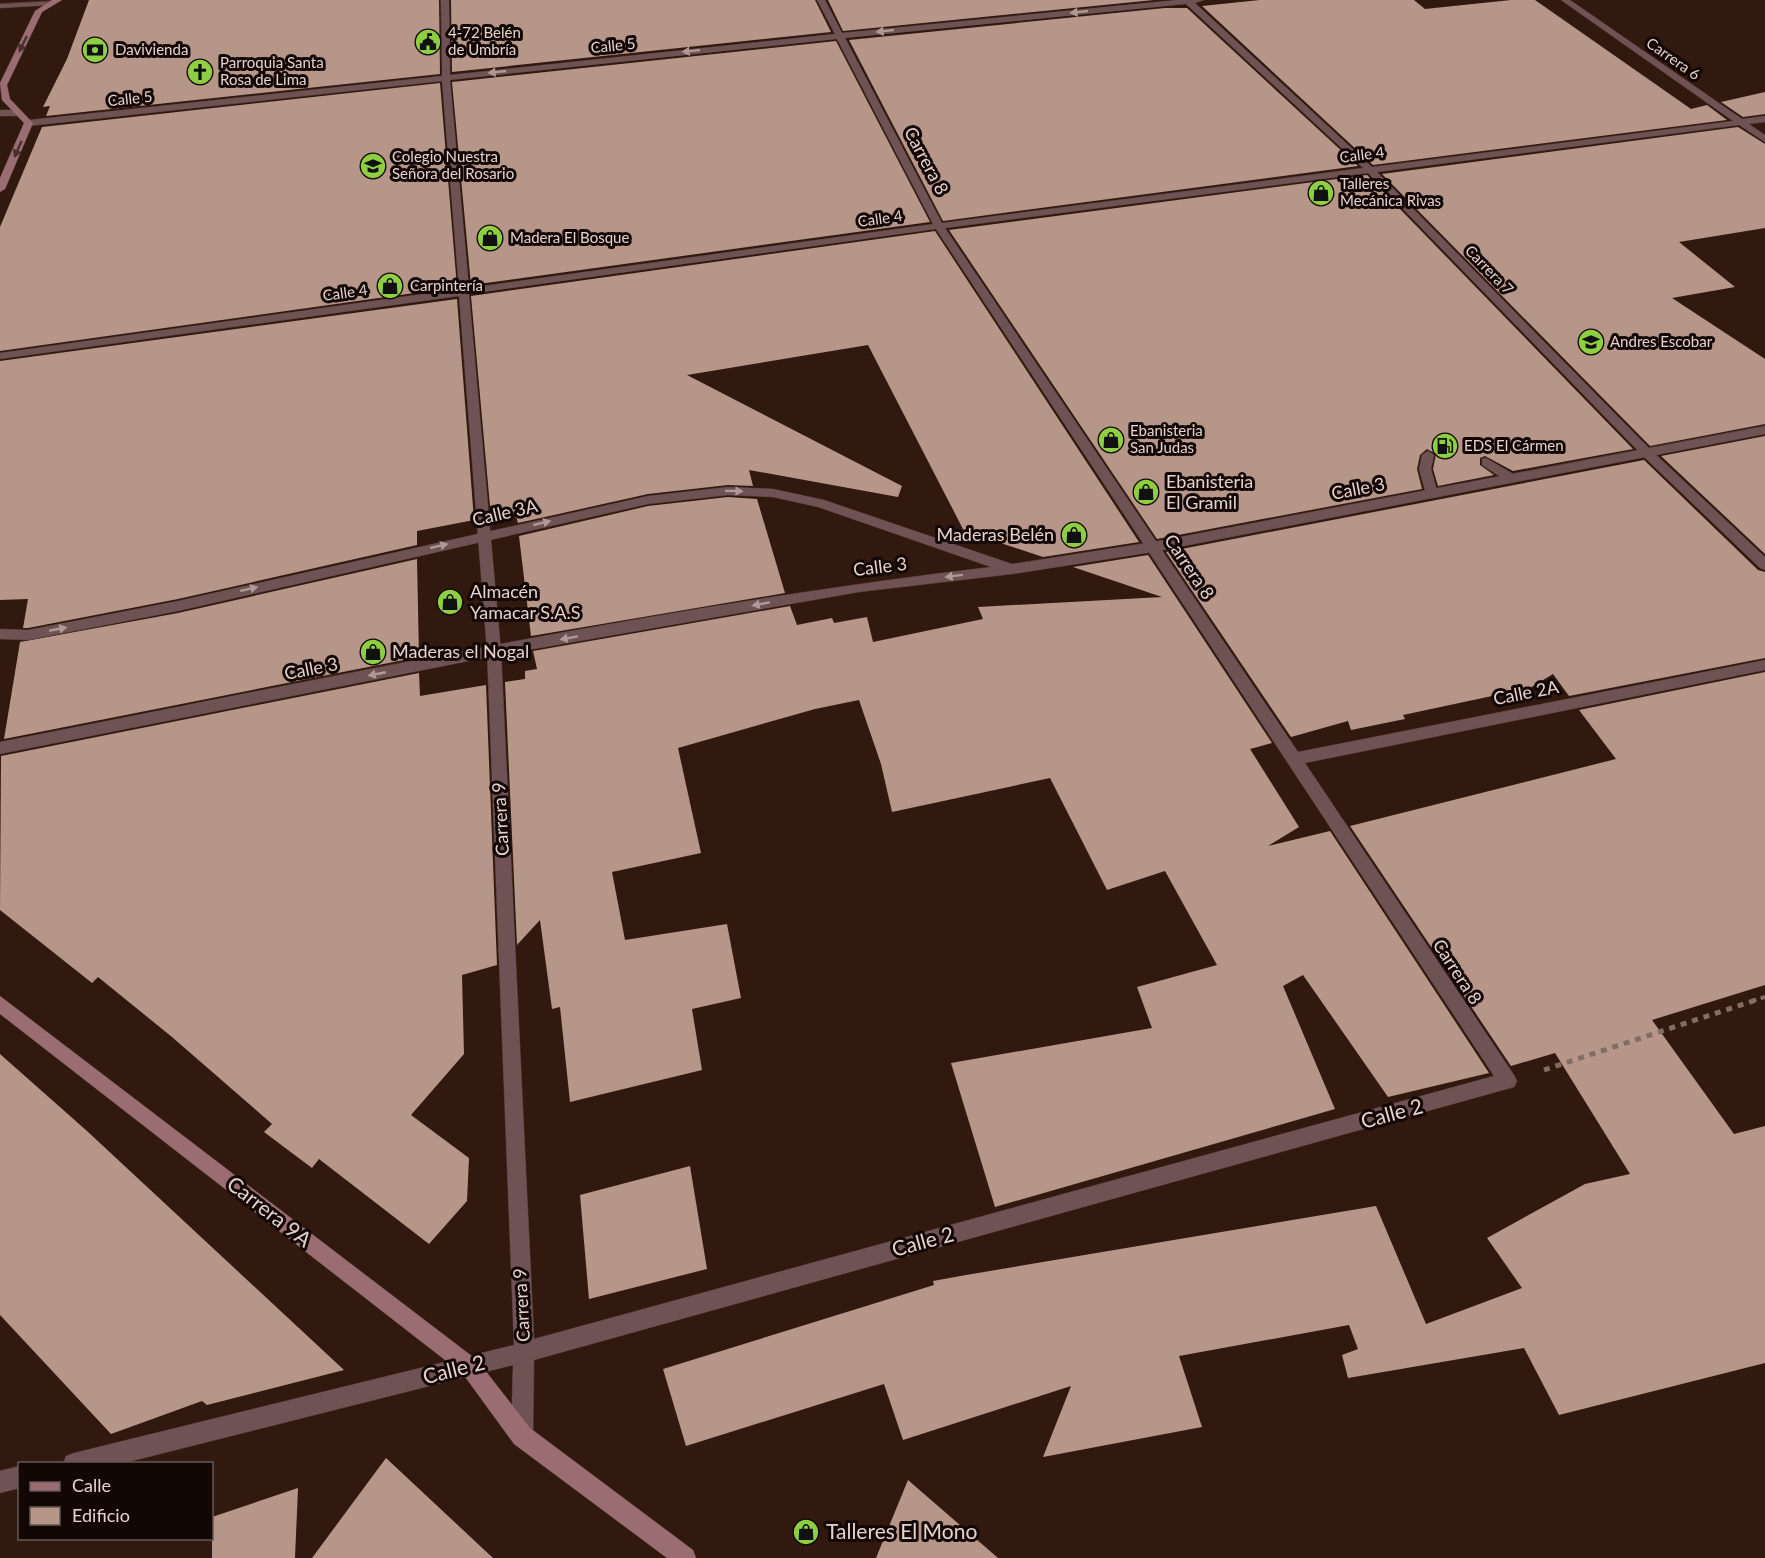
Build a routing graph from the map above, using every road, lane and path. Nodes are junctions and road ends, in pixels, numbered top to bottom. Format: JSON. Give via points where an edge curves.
{"nodes":[{"id":1,"x":445,"y":0,"type":"edge"},
{"id":2,"x":821,"y":0,"type":"edge"},
{"id":3,"x":1200,"y":0,"type":"edge"},
{"id":4,"x":1565,"y":0,"type":"edge"},
{"id":5,"x":55,"y":1,"type":"edge"},
{"id":6,"x":1188,"y":1,"type":"edge"},
{"id":7,"x":0,"y":6,"type":"edge"},
{"id":8,"x":840,"y":36,"type":"junction"},
{"id":9,"x":446,"y":77,"type":"junction"},
{"id":10,"x":0,"y":112,"type":"edge"},
{"id":11,"x":17,"y":112,"type":"junction"},
{"id":12,"x":1765,"y":119,"type":"edge"},
{"id":13,"x":29,"y":123,"type":"junction"},
{"id":14,"x":1740,"y":123,"type":"junction"},
{"id":15,"x":1765,"y":139,"type":"edge"},
{"id":16,"x":1369,"y":169,"type":"junction"},
{"id":17,"x":0,"y":189,"type":"edge"},
{"id":18,"x":939,"y":226,"type":"junction"},
{"id":19,"x":464,"y":291,"type":"junction"},
{"id":20,"x":0,"y":357,"type":"edge"},
{"id":21,"x":1765,"y":430,"type":"edge"},
{"id":22,"x":1647,"y":453,"type":"junction"},
{"id":23,"x":1428,"y":455,"type":"dead end"},
{"id":24,"x":1486,"y":462,"type":"dead end"},
{"id":25,"x":1511,"y":478,"type":"junction"},
{"id":26,"x":1432,"y":494,"type":"junction"},
{"id":27,"x":485,"y":536,"type":"junction"},
{"id":28,"x":1153,"y":547,"type":"junction"},
{"id":29,"x":1765,"y":566,"type":"edge"},
{"id":30,"x":1012,"y":569,"type":"junction"},
{"id":31,"x":0,"y":634,"type":"edge"},
{"id":32,"x":494,"y":651,"type":"junction"},
{"id":33,"x":1765,"y":665,"type":"edge"},
{"id":34,"x":0,"y":748,"type":"edge"},
{"id":35,"x":1295,"y":759,"type":"junction"},
{"id":36,"x":1765,"y":997,"type":"edge"},
{"id":37,"x":0,"y":1004,"type":"edge"},
{"id":38,"x":1508,"y":1082,"type":"junction"},
{"id":39,"x":524,"y":1352,"type":"junction"},
{"id":40,"x":470,"y":1367,"type":"junction"},
{"id":41,"x":522,"y":1436,"type":"junction"},
{"id":42,"x":82,"y":1462,"type":"edge"},
{"id":43,"x":18,"y":1478,"type":"edge"},
{"id":44,"x":0,"y":1482,"type":"edge"},
{"id":45,"x":685,"y":1558,"type":"edge"}],
"edges":[{"from":1,"to":9,"type":"street","name":"Carrera 9"},
{"from":2,"to":8,"type":"street","name":"Carrera 8"},
{"from":3,"to":6,"type":"street","name":"Calle 5"},
{"from":4,"to":14,"type":"street","name":"Carrera 6"},
{"from":5,"to":7,"type":"street"},
{"from":5,"to":11,"type":"main road","one_way":true,"via":[[39,11],[3,85],[6,100]]},
{"from":6,"to":8,"type":"street","name":"Calle 5","one_way":true},
{"from":6,"to":16,"type":"street","name":"Carrera 7"},
{"from":8,"to":9,"type":"street","name":"Calle 5","one_way":true},
{"from":8,"to":18,"type":"street","name":"Carrera 8"},
{"from":9,"to":13,"type":"street","name":"Calle 5"},
{"from":9,"to":19,"type":"street","name":"Carrera 9"},
{"from":10,"to":11,"type":"street"},
{"from":11,"to":13,"type":"main road"},
{"from":12,"to":14,"type":"street","name":"Calle 4"},
{"from":13,"to":17,"type":"main road","one_way":true},
{"from":14,"to":15,"type":"street","name":"Carrera 6"},
{"from":14,"to":16,"type":"street","name":"Calle 4"},
{"from":16,"to":18,"type":"street","name":"Calle 4"},
{"from":16,"to":22,"type":"street","name":"Carrera 7"},
{"from":18,"to":19,"type":"street","name":"Calle 4"},
{"from":18,"to":28,"type":"street","name":"Carrera 8"},
{"from":19,"to":20,"type":"street","name":"Calle 4"},
{"from":19,"to":27,"type":"street","name":"Carrera 9"},
{"from":21,"to":22,"type":"street","name":"Calle 3"},
{"from":22,"to":25,"type":"street","name":"Calle 3"},
{"from":22,"to":29,"type":"street","name":"Carrera 7"},
{"from":23,"to":26,"type":"street","via":[[1425,469]]},
{"from":24,"to":25,"type":"street"},
{"from":25,"to":26,"type":"street","name":"Calle 3"},
{"from":26,"to":28,"type":"street","name":"Calle 3"},
{"from":27,"to":30,"type":"street","name":"Calle 3A","one_way":true,"via":[[648,500],[728,491],[773,493],[851,513]]},
{"from":31,"to":27,"type":"street","name":"Calle 3A","one_way":true,"via":[[28,635],[178,606]]},
{"from":27,"to":32,"type":"street","name":"Carrera 9"},
{"from":28,"to":30,"type":"street","name":"Calle 3"},
{"from":28,"to":35,"type":"street","name":"Carrera 8"},
{"from":30,"to":32,"type":"street","name":"Calle 3","one_way":true,"via":[[859,587]]},
{"from":32,"to":34,"type":"street","name":"Calle 3","one_way":true},
{"from":32,"to":39,"type":"street","name":"Carrera 9"},
{"from":33,"to":35,"type":"street","name":"Calle 2A"},
{"from":35,"to":38,"type":"street","name":"Carrera 8"},
{"from":36,"to":38,"type":"path"},
{"from":37,"to":40,"type":"main road","name":"Carrera 9A"},
{"from":38,"to":39,"type":"street","name":"Calle 2"},
{"from":39,"to":40,"type":"street","name":"Calle 2"},
{"from":39,"to":41,"type":"street","name":"Carrera 9"},
{"from":40,"to":41,"type":"main road","name":"Carrera 9A"},
{"from":40,"to":42,"type":"street","name":"Calle 2"},
{"from":41,"to":45,"type":"main road"},
{"from":43,"to":44,"type":"street"}]}
